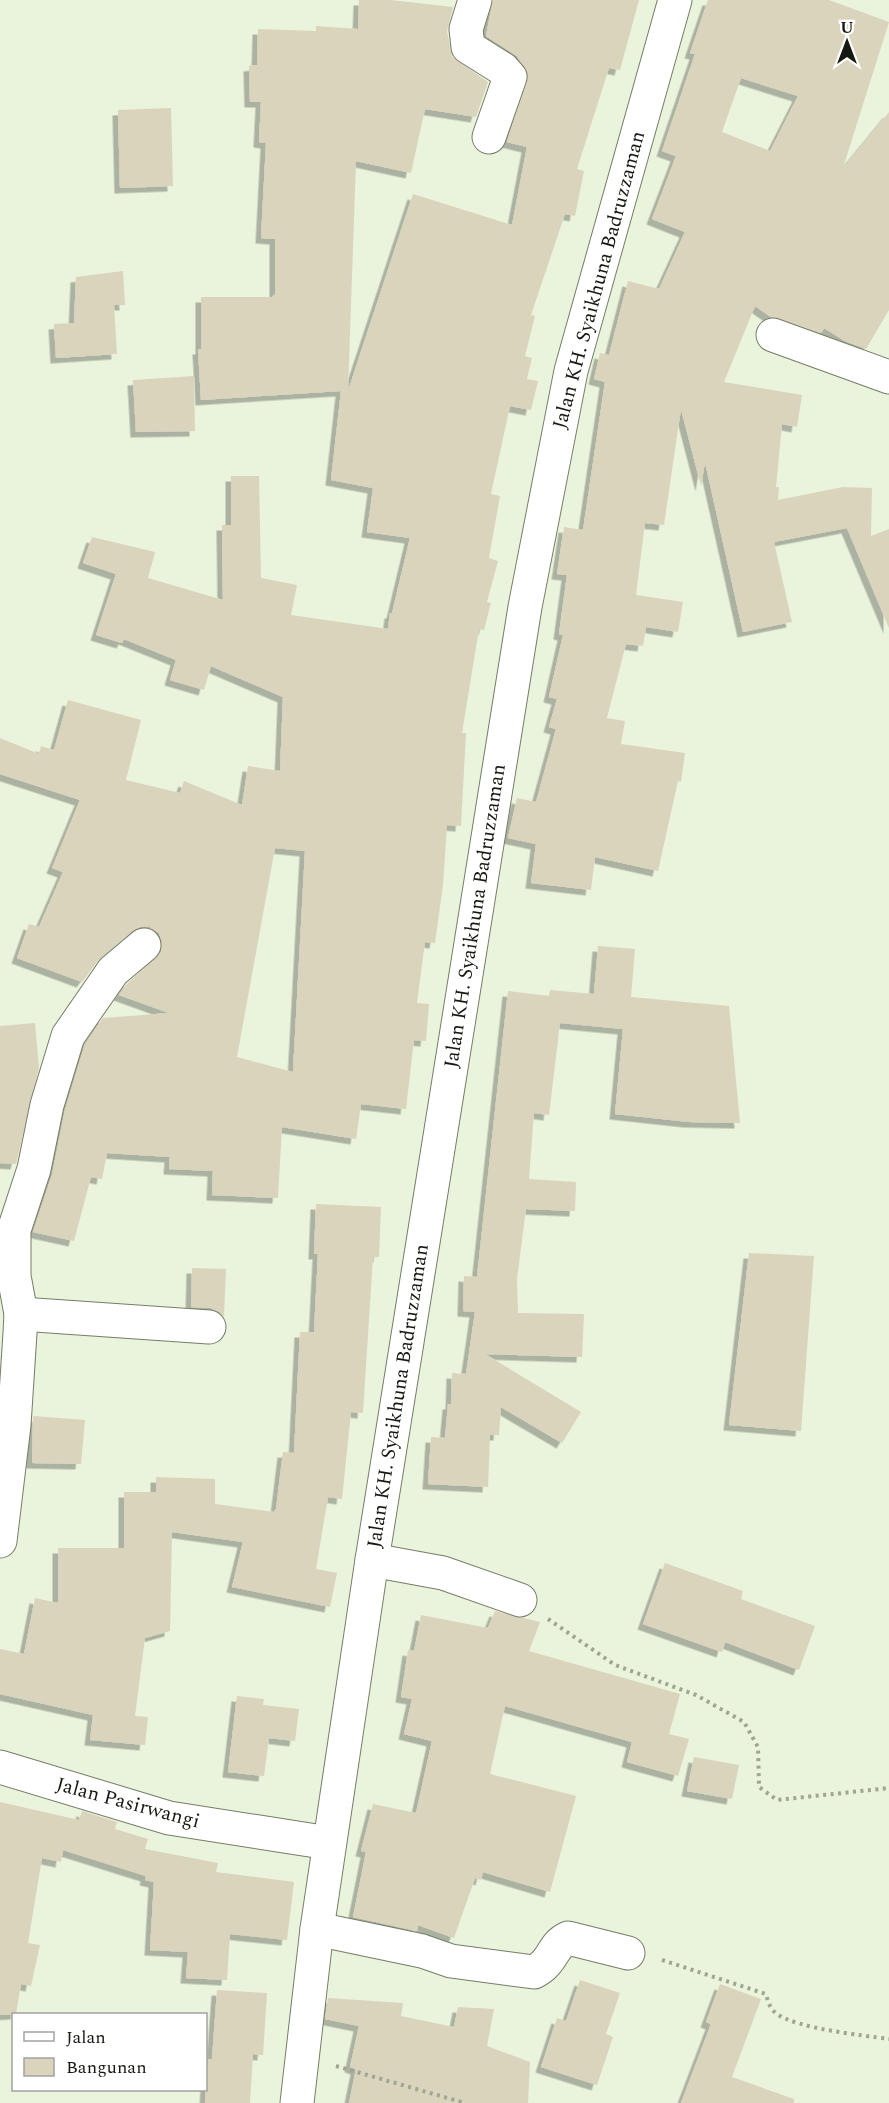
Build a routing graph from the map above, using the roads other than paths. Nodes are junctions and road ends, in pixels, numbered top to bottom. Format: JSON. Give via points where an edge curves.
{"nodes":[{"id":1,"x":475,"y":0,"type":"edge"},
{"id":2,"x":675,"y":0,"type":"edge"},
{"id":3,"x":489,"y":137,"type":"dead end"},
{"id":4,"x":773,"y":335,"type":"dead end"},
{"id":5,"x":889,"y":377,"type":"edge"},
{"id":6,"x":144,"y":945,"type":"dead end"},
{"id":7,"x":21,"y":1314,"type":"junction"},
{"id":8,"x":209,"y":1327,"type":"dead end"},
{"id":9,"x":0,"y":1541,"type":"edge"},
{"id":10,"x":372,"y":1560,"type":"junction"},
{"id":11,"x":520,"y":1600,"type":"road end"},
{"id":12,"x":0,"y":1767,"type":"edge"},
{"id":13,"x":329,"y":1843,"type":"junction"},
{"id":14,"x":317,"y":1929,"type":"junction"},
{"id":15,"x":628,"y":1953,"type":"road end"},
{"id":16,"x":297,"y":2103,"type":"edge"}],
"edges":[{"from":1,"to":3,"type":"main road","via":[[466,29],[468,47],[510,77]]},
{"from":2,"to":10,"type":"main road","name":"Jalan KH. Syaikhuna Badruzzaman","via":[[571,371],[525,607]]},
{"from":4,"to":5,"type":"main road"},
{"from":6,"to":7,"type":"main road","via":[[112,971],[99,988],[68,1036],[60,1058],[34,1169],[12,1241]]},
{"from":7,"to":8,"type":"main road"},
{"from":7,"to":9,"type":"main road","via":[[14,1425]]},
{"from":10,"to":11,"type":"main road","via":[[443,1573]]},
{"from":10,"to":13,"type":"main road","name":"Jalan KH. Syaikhuna Badruzzaman"},
{"from":12,"to":13,"type":"main road","name":"Jalan Pasirwangi","via":[[169,1818]]},
{"from":13,"to":14,"type":"main road","name":"Jalan KH. Syaikhuna Badruzzaman"},
{"from":14,"to":15,"type":"main road","via":[[451,1961],[534,1972],[547,1966],[561,1941],[568,1938]]},
{"from":14,"to":16,"type":"main road","name":"Jalan KH. Syaikhuna Badruzzaman"}]}
